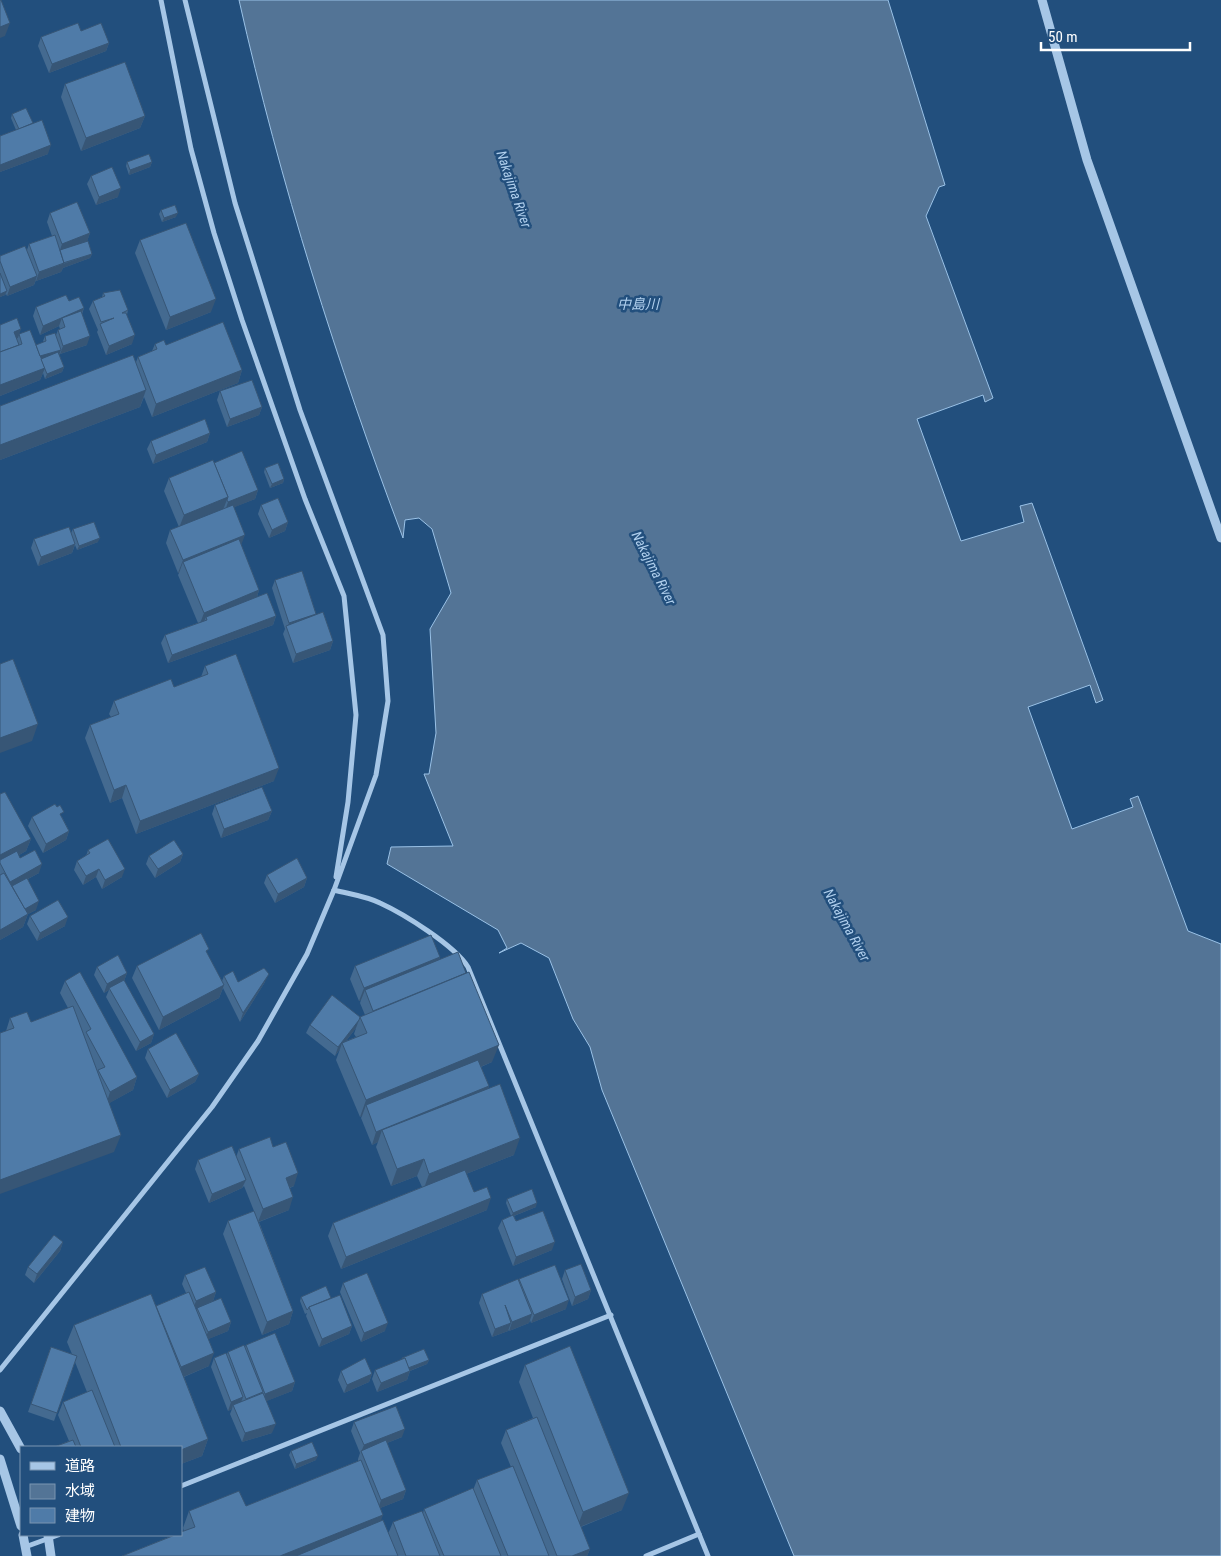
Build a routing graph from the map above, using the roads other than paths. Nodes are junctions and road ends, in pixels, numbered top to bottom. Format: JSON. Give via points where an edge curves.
{"nodes":[{"id":1,"x":161,"y":0,"type":"edge"},
{"id":2,"x":185,"y":0,"type":"edge"},
{"id":3,"x":1042,"y":0,"type":"edge"},
{"id":4,"x":1221,"y":538,"type":"edge"},
{"id":5,"x":334,"y":890,"type":"junction"},
{"id":6,"x":611,"y":1315,"type":"junction"},
{"id":7,"x":0,"y":1370,"type":"edge"},
{"id":8,"x":0,"y":1411,"type":"edge"},
{"id":9,"x":20,"y":1447,"type":"edge"},
{"id":10,"x":0,"y":1459,"type":"edge"},
{"id":11,"x":182,"y":1486,"type":"edge"},
{"id":12,"x":20,"y":1523,"type":"edge"},
{"id":13,"x":699,"y":1534,"type":"junction"},
{"id":14,"x":23,"y":1536,"type":"edge"},
{"id":15,"x":48,"y":1537,"type":"edge"},
{"id":16,"x":26,"y":1551,"type":"edge"},
{"id":17,"x":51,"y":1556,"type":"edge"},
{"id":18,"x":646,"y":1556,"type":"edge"},
{"id":19,"x":708,"y":1556,"type":"edge"}],
"edges":[{"from":1,"to":5,"type":"street","via":[[191,149],[214,233],[301,490],[344,596],[356,715],[348,802]]},
{"from":2,"to":5,"type":"street","via":[[241,222],[300,410],[383,635],[388,701],[376,775]]},
{"from":3,"to":4,"type":"street","via":[[1087,160]]},
{"from":5,"to":6,"type":"street","via":[[379,902],[447,944],[464,961]]},
{"from":5,"to":7,"type":"street","via":[[307,954],[258,1041],[212,1107]]},
{"from":6,"to":11,"type":"street"},
{"from":6,"to":13,"type":"street"},
{"from":8,"to":9,"type":"street"},
{"from":10,"to":12,"type":"street"},
{"from":13,"to":18,"type":"street"},
{"from":13,"to":19,"type":"street"},
{"from":14,"to":16,"type":"street"},
{"from":15,"to":16,"type":"street"},
{"from":15,"to":17,"type":"street"}]}
